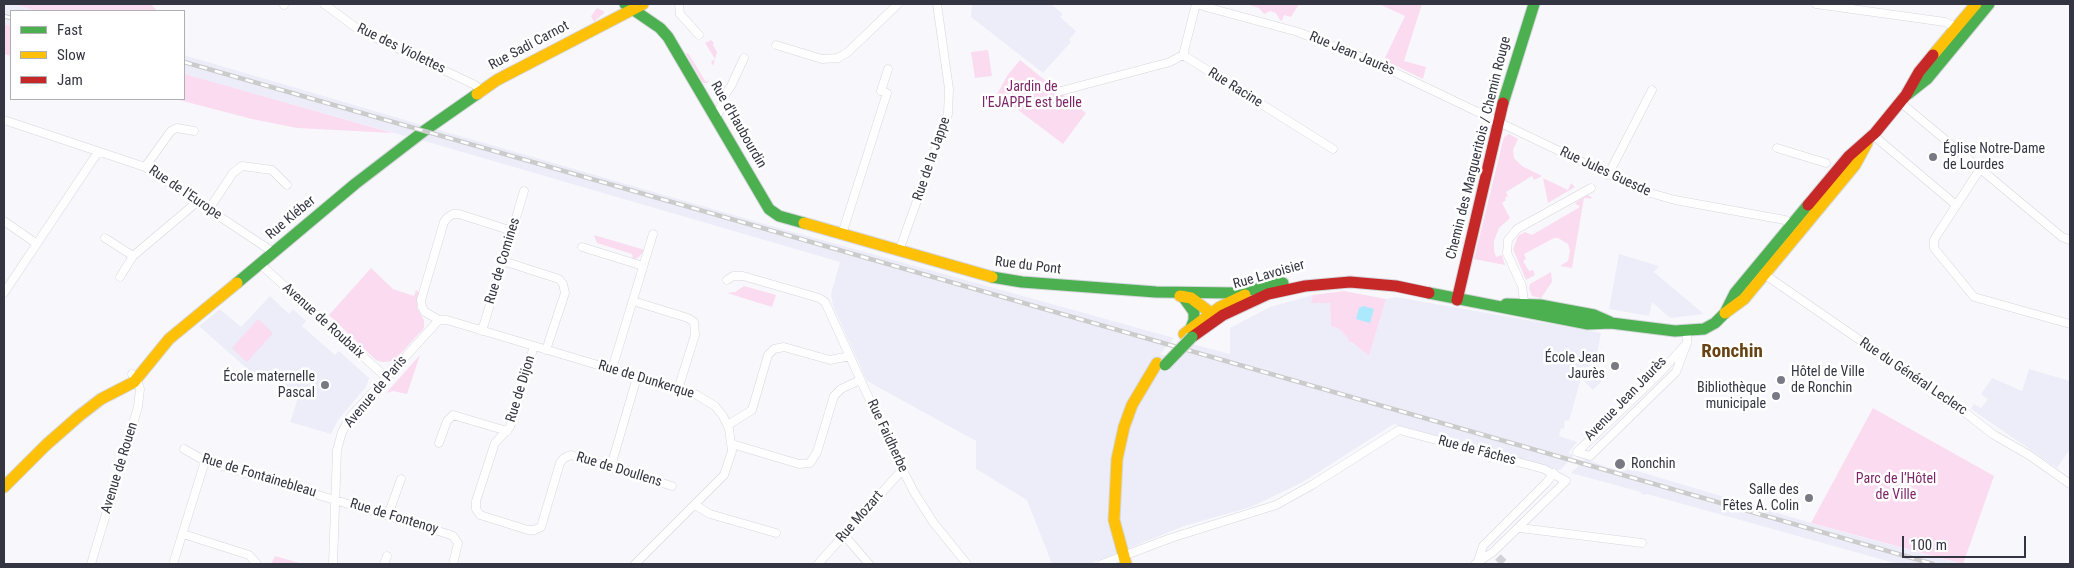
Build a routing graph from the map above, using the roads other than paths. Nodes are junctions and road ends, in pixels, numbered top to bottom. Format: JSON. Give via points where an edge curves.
{"nodes":[{"id":1,"x":324,"y":4,"type":"edge"},
{"id":2,"x":679,"y":4,"type":"edge"},
{"id":3,"x":898,"y":4,"type":"edge"},
{"id":4,"x":937,"y":4,"type":"edge"},
{"id":5,"x":1197,"y":4,"type":"edge"},
{"id":6,"x":1534,"y":4,"type":"edge"},
{"id":7,"x":1816,"y":4,"type":"edge"},
{"id":8,"x":1976,"y":4,"type":"edge"},
{"id":9,"x":1989,"y":4,"type":"edge"},
{"id":10,"x":633,"y":6,"type":"edge"},
{"id":11,"x":1956,"y":27,"type":"junction"},
{"id":12,"x":699,"y":35,"type":"dead end"},
{"id":13,"x":776,"y":45,"type":"dead end"},
{"id":14,"x":1182,"y":55,"type":"junction"},
{"id":15,"x":744,"y":58,"type":"dead end"},
{"id":16,"x":888,"y":69,"type":"dead end"},
{"id":17,"x":480,"y":90,"type":"junction"},
{"id":18,"x":1652,"y":90,"type":"dead end"},
{"id":19,"x":1061,"y":91,"type":"dead end"},
{"id":20,"x":1903,"y":98,"type":"junction"},
{"id":21,"x":716,"y":116,"type":"junction"},
{"id":22,"x":4,"y":120,"type":"edge"},
{"id":23,"x":1499,"y":122,"type":"junction"},
{"id":24,"x":434,"y":123,"type":"joint"},
{"id":25,"x":194,"y":131,"type":"dead end"},
{"id":26,"x":1870,"y":138,"type":"junction"},
{"id":27,"x":1777,"y":148,"type":"dead end"},
{"id":28,"x":1333,"y":149,"type":"dead end"},
{"id":29,"x":98,"y":152,"type":"junction"},
{"id":30,"x":146,"y":167,"type":"junction"},
{"id":31,"x":1831,"y":167,"type":"junction"},
{"id":32,"x":1980,"y":169,"type":"junction"},
{"id":33,"x":1608,"y":175,"type":"junction"},
{"id":34,"x":287,"y":185,"type":"dead end"},
{"id":35,"x":1592,"y":188,"type":"dead end"},
{"id":36,"x":524,"y":191,"type":"dead end"},
{"id":37,"x":197,"y":202,"type":"junction"},
{"id":38,"x":1956,"y":205,"type":"junction"},
{"id":39,"x":209,"y":209,"type":"junction"},
{"id":40,"x":4,"y":221,"type":"edge"},
{"id":41,"x":1796,"y":228,"type":"junction"},
{"id":42,"x":512,"y":230,"type":"junction"},
{"id":43,"x":653,"y":234,"type":"dead end"},
{"id":44,"x":842,"y":234,"type":"junction"},
{"id":45,"x":105,"y":238,"type":"dead end"},
{"id":46,"x":2070,"y":240,"type":"edge"},
{"id":47,"x":37,"y":244,"type":"junction"},
{"id":48,"x":582,"y":247,"type":"dead end"},
{"id":49,"x":899,"y":251,"type":"junction"},
{"id":50,"x":273,"y":252,"type":"junction"},
{"id":51,"x":133,"y":256,"type":"junction"},
{"id":52,"x":502,"y":261,"type":"junction"},
{"id":53,"x":260,"y":264,"type":"junction"},
{"id":54,"x":643,"y":266,"type":"junction"},
{"id":55,"x":1760,"y":271,"type":"junction"},
{"id":56,"x":120,"y":277,"type":"dead end"},
{"id":57,"x":727,"y":280,"type":"dead end"},
{"id":58,"x":1291,"y":281,"type":"junction"},
{"id":59,"x":1156,"y":292,"type":"junction"},
{"id":60,"x":4,"y":293,"type":"edge"},
{"id":61,"x":1194,"y":293,"type":"junction"},
{"id":62,"x":1175,"y":295,"type":"junction"},
{"id":63,"x":1457,"y":297,"type":"junction"},
{"id":64,"x":632,"y":301,"type":"junction"},
{"id":65,"x":1525,"y":309,"type":"junction"},
{"id":66,"x":1215,"y":314,"type":"junction"},
{"id":67,"x":439,"y":320,"type":"junction"},
{"id":68,"x":2070,"y":324,"type":"edge"},
{"id":69,"x":482,"y":331,"type":"junction"},
{"id":70,"x":1189,"y":334,"type":"junction"},
{"id":71,"x":1687,"y":337,"type":"junction"},
{"id":72,"x":534,"y":346,"type":"junction"},
{"id":73,"x":546,"y":350,"type":"junction"},
{"id":74,"x":850,"y":356,"type":"junction"},
{"id":75,"x":1161,"y":364,"type":"junction"},
{"id":76,"x":612,"y":370,"type":"junction"},
{"id":77,"x":134,"y":376,"type":"junction"},
{"id":78,"x":637,"y":377,"type":"junction"},
{"id":79,"x":387,"y":378,"type":"junction"},
{"id":80,"x":860,"y":380,"type":"junction"},
{"id":81,"x":678,"y":389,"type":"junction"},
{"id":82,"x":728,"y":425,"type":"junction"},
{"id":83,"x":507,"y":432,"type":"junction"},
{"id":84,"x":440,"y":443,"type":"dead end"},
{"id":85,"x":732,"y":444,"type":"junction"},
{"id":86,"x":184,"y":449,"type":"dead end"},
{"id":87,"x":205,"y":461,"type":"junction"},
{"id":88,"x":611,"y":466,"type":"junction"},
{"id":89,"x":902,"y":470,"type":"junction"},
{"id":90,"x":1554,"y":473,"type":"junction"},
{"id":91,"x":401,"y":479,"type":"dead end"},
{"id":92,"x":2070,"y":484,"type":"edge"},
{"id":93,"x":672,"y":486,"type":"dead end"},
{"id":94,"x":4,"y":487,"type":"edge"},
{"id":95,"x":335,"y":500,"type":"junction"},
{"id":96,"x":695,"y":505,"type":"junction"},
{"id":97,"x":388,"y":515,"type":"junction"},
{"id":98,"x":1520,"y":528,"type":"junction"},
{"id":99,"x":776,"y":533,"type":"dead end"},
{"id":100,"x":182,"y":534,"type":"junction"},
{"id":101,"x":844,"y":535,"type":"junction"},
{"id":102,"x":1642,"y":543,"type":"dead end"},
{"id":103,"x":387,"y":556,"type":"dead end"},
{"id":104,"x":1126,"y":562,"type":"edge"},
{"id":105,"x":1477,"y":563,"type":"edge"},
{"id":106,"x":91,"y":564,"type":"edge"},
{"id":107,"x":173,"y":564,"type":"edge"},
{"id":108,"x":257,"y":564,"type":"edge"},
{"id":109,"x":333,"y":564,"type":"edge"},
{"id":110,"x":384,"y":564,"type":"edge"},
{"id":111,"x":453,"y":564,"type":"edge"},
{"id":112,"x":635,"y":564,"type":"edge"},
{"id":113,"x":818,"y":564,"type":"edge"},
{"id":114,"x":868,"y":564,"type":"edge"},
{"id":115,"x":966,"y":564,"type":"edge"},
{"id":116,"x":1102,"y":564,"type":"edge"}],
"edges":[{"from":1,"to":17,"type":"street","name":"Rue des Violettes","via":[[366,33]]},
{"from":2,"to":12,"type":"street","via":[[680,14]]},
{"from":3,"to":13,"type":"street","via":[[838,58],[827,60]]},
{"from":4,"to":49,"type":"street","name":"Rue de la Jappe","via":[[949,89],[948,114]]},
{"from":5,"to":14,"type":"street"},
{"from":5,"to":23,"type":"street","name":"Rue Jean Jaurès","via":[[1304,34],[1382,65]]},
{"from":6,"to":23,"type":"main road","name":"Chemin des Margueritois / Chemin Rouge"},
{"from":7,"to":11,"type":"street","via":[[1945,22]]},
{"from":8,"to":11,"type":"main road"},
{"from":9,"to":20,"type":"main road","via":[[1927,79]]},
{"from":10,"to":17,"type":"main road","name":"Rue Sadi Carnot"},
{"from":10,"to":21,"type":"main road","name":"Rue d'Haubourdin","via":[[663,30]]},
{"from":11,"to":20,"type":"main road","via":[[1915,77]]},
{"from":14,"to":19,"type":"street","via":[[1170,62]]},
{"from":14,"to":28,"type":"street","name":"Rue Racine"},
{"from":15,"to":21,"type":"street"},
{"from":16,"to":44,"type":"street","via":[[881,91],[887,93]]},
{"from":17,"to":24,"type":"main road","name":"Rue Sadi Carnot"},
{"from":18,"to":33,"type":"street"},
{"from":20,"to":26,"type":"main road"},
{"from":20,"to":32,"type":"street"},
{"from":21,"to":44,"type":"main road","name":"Rue d'Haubourdin","via":[[772,212]]},
{"from":22,"to":29,"type":"street","name":"Rue de l'Europe"},
{"from":23,"to":33,"type":"street","name":"Rue Jules Guesde"},
{"from":23,"to":63,"type":"main road","name":"Chemin des Margueritois / Chemin Rouge"},
{"from":24,"to":50,"type":"main road","name":"Rue Kléber"},
{"from":25,"to":30,"type":"street","via":[[170,130]]},
{"from":26,"to":31,"type":"main road"},
{"from":26,"to":38,"type":"street"},
{"from":26,"to":41,"type":"main road","via":[[1855,165]]},
{"from":27,"to":31,"type":"street"},
{"from":29,"to":30,"type":"street","name":"Rue de l'Europe"},
{"from":29,"to":47,"type":"street"},
{"from":30,"to":37,"type":"street","name":"Rue de l'Europe"},
{"from":31,"to":41,"type":"main road"},
{"from":32,"to":38,"type":"street"},
{"from":32,"to":46,"type":"street","via":[[2062,237]]},
{"from":33,"to":41,"type":"street","name":"Rue Jules Guesde","via":[[1655,195],[1785,220]]},
{"from":34,"to":39,"type":"street","via":[[272,170],[242,166],[233,172]]},
{"from":35,"to":65,"type":"street","via":[[1517,229],[1508,240],[1508,253],[1522,286]]},
{"from":36,"to":42,"type":"street","name":"Rue de Comines"},
{"from":37,"to":39,"type":"street","name":"Rue de l'Europe"},
{"from":37,"to":51,"type":"street"},
{"from":38,"to":68,"type":"street","via":[[1933,245],[1972,294],[1978,299]]},
{"from":39,"to":50,"type":"street","name":"Rue de l'Europe"},
{"from":40,"to":47,"type":"street"},
{"from":41,"to":55,"type":"main road"},
{"from":42,"to":52,"type":"street","name":"Rue de Comines"},
{"from":42,"to":67,"type":"street","via":[[459,214],[447,218],[421,302],[425,312]]},
{"from":43,"to":54,"type":"street"},
{"from":44,"to":49,"type":"main road","name":"Rue d'Haubourdin"},
{"from":45,"to":51,"type":"street"},
{"from":47,"to":60,"type":"street"},
{"from":48,"to":54,"type":"street"},
{"from":49,"to":59,"type":"main road","name":"Rue du Pont","via":[[1006,280]]},
{"from":50,"to":53,"type":"main road","name":"Rue Kléber"},
{"from":51,"to":56,"type":"street"},
{"from":52,"to":69,"type":"street","name":"Rue de Comines"},
{"from":52,"to":73,"type":"street","via":[[559,278],[563,284],[565,293]]},
{"from":53,"to":77,"type":"main road","name":"Rue Kléber","via":[[170,339]]},
{"from":53,"to":79,"type":"street","name":"Avenue de Roubaix"},
{"from":54,"to":64,"type":"street"},
{"from":55,"to":71,"type":"main road","via":[[1733,295],[1725,313],[1709,327]]},
{"from":55,"to":92,"type":"street","name":"Rue du Général Leclerc","via":[[1989,432]]},
{"from":57,"to":74,"type":"street","name":"Rue Faidherbe","via":[[740,275],[822,300]]},
{"from":58,"to":61,"type":"main road","name":"Rue du Pont","via":[[1234,293]]},
{"from":58,"to":63,"type":"main road","name":"Rue Lavoisier","via":[[1360,276]]},
{"from":58,"to":66,"type":"main road","name":"Rue Lavoisier","via":[[1240,297]]},
{"from":59,"to":61,"type":"main road","name":"Rue du Pont"},
{"from":59,"to":62,"type":"main road","name":"Rue du Pont"},
{"from":61,"to":66,"type":"main road","via":[[1207,298]]},
{"from":62,"to":66,"type":"main road","name":"Rue du Pont","via":[[1190,298]]},
{"from":62,"to":70,"type":"main road","via":[[1192,306],[1194,320]]},
{"from":63,"to":65,"type":"main road","name":"Rue Lavoisier"},
{"from":63,"to":66,"type":"main road","name":"Rue Lavoisier","via":[[1376,283],[1332,283],[1277,291]]},
{"from":64,"to":76,"type":"street"},
{"from":64,"to":81,"type":"street","via":[[694,322],[695,335]]},
{"from":65,"to":71,"type":"main road","name":"Rue Lavoisier","via":[[1540,305]]},
{"from":66,"to":70,"type":"main road","name":"Rue Lavoisier"},
{"from":67,"to":69,"type":"street","name":"Rue de Dunkerque"},
{"from":67,"to":79,"type":"street","name":"Avenue de Paris"},
{"from":69,"to":72,"type":"street","name":"Rue de Dunkerque"},
{"from":70,"to":75,"type":"main road","name":"Rue Lavoisier"},
{"from":71,"to":71,"type":"street","name":"Avenue Jean Jaurès","via":[[1659,374],[1577,452],[1590,456],[1676,372]]},
{"from":72,"to":73,"type":"street","name":"Rue de Dunkerque"},
{"from":72,"to":83,"type":"street","name":"Rue de Dijon"},
{"from":73,"to":76,"type":"street","name":"Rue de Dunkerque"},
{"from":74,"to":80,"type":"street","name":"Rue Faidherbe"},
{"from":74,"to":82,"type":"street","via":[[830,360],[783,347],[774,349],[768,355],[752,410]]},
{"from":75,"to":104,"type":"main road","name":"Rue Lavoisier","via":[[1139,402],[1120,480]]},
{"from":75,"to":104,"type":"main road","name":"Rue Lavoisier","via":[[1132,405],[1120,443],[1114,507],[1116,534]]},
{"from":76,"to":78,"type":"street","name":"Rue de Dunkerque"},
{"from":77,"to":94,"type":"main road","name":"Rue Kléber","via":[[125,388],[79,416]]},
{"from":77,"to":106,"type":"street","name":"Avenue de Rouen","via":[[140,389],[138,407]]},
{"from":78,"to":81,"type":"street","name":"Rue de Dunkerque"},
{"from":78,"to":88,"type":"street"},
{"from":79,"to":95,"type":"street","name":"Avenue de Paris","via":[[352,416],[342,432],[337,450]]},
{"from":80,"to":85,"type":"street","via":[[834,396],[817,452],[810,462],[799,464]]},
{"from":80,"to":89,"type":"street","name":"Rue Faidherbe"},
{"from":81,"to":82,"type":"street","name":"Rue de Dunkerque","via":[[710,402]]},
{"from":82,"to":85,"type":"street","name":"Rue de Dunkerque"},
{"from":83,"to":84,"type":"street","via":[[453,415],[447,421]]},
{"from":83,"to":88,"type":"street","name":"Rue de Doullens","via":[[495,442],[476,501],[480,515],[536,530],[544,523],[560,462],[566,456]]},
{"from":85,"to":96,"type":"street","name":"Rue de Dunkerque","via":[[724,475]]},
{"from":86,"to":87,"type":"street","name":"Rue de Fontainebleau"},
{"from":87,"to":95,"type":"street","name":"Rue de Fontainebleau"},
{"from":87,"to":100,"type":"street"},
{"from":88,"to":93,"type":"street","name":"Rue de Doullens"},
{"from":89,"to":101,"type":"street","name":"Rue Mozart"},
{"from":89,"to":115,"type":"street","name":"Rue Faidherbe","via":[[932,522]]},
{"from":90,"to":98,"type":"street","via":[[1566,481]]},
{"from":90,"to":104,"type":"street","name":"Rue de Fâches","via":[[1399,430],[1276,506],[1176,536]]},
{"from":90,"to":105,"type":"street","via":[[1483,546]]},
{"from":91,"to":97,"type":"street"},
{"from":95,"to":97,"type":"street","name":"Rue de Fontenoy"},
{"from":95,"to":109,"type":"street","name":"Avenue de Paris"},
{"from":96,"to":99,"type":"street","via":[[710,514]]},
{"from":96,"to":112,"type":"street","name":"Rue de Dunkerque"},
{"from":97,"to":111,"type":"street","name":"Rue de Fontenoy","via":[[453,536],[458,547]]},
{"from":98,"to":102,"type":"street"},
{"from":98,"to":105,"type":"street","via":[[1494,554]]},
{"from":100,"to":107,"type":"street"},
{"from":100,"to":108,"type":"street","via":[[249,555]]},
{"from":101,"to":113,"type":"street","name":"Rue Mozart"},
{"from":101,"to":114,"type":"street"},
{"from":103,"to":110,"type":"street"},
{"from":104,"to":116,"type":"street"}]}
